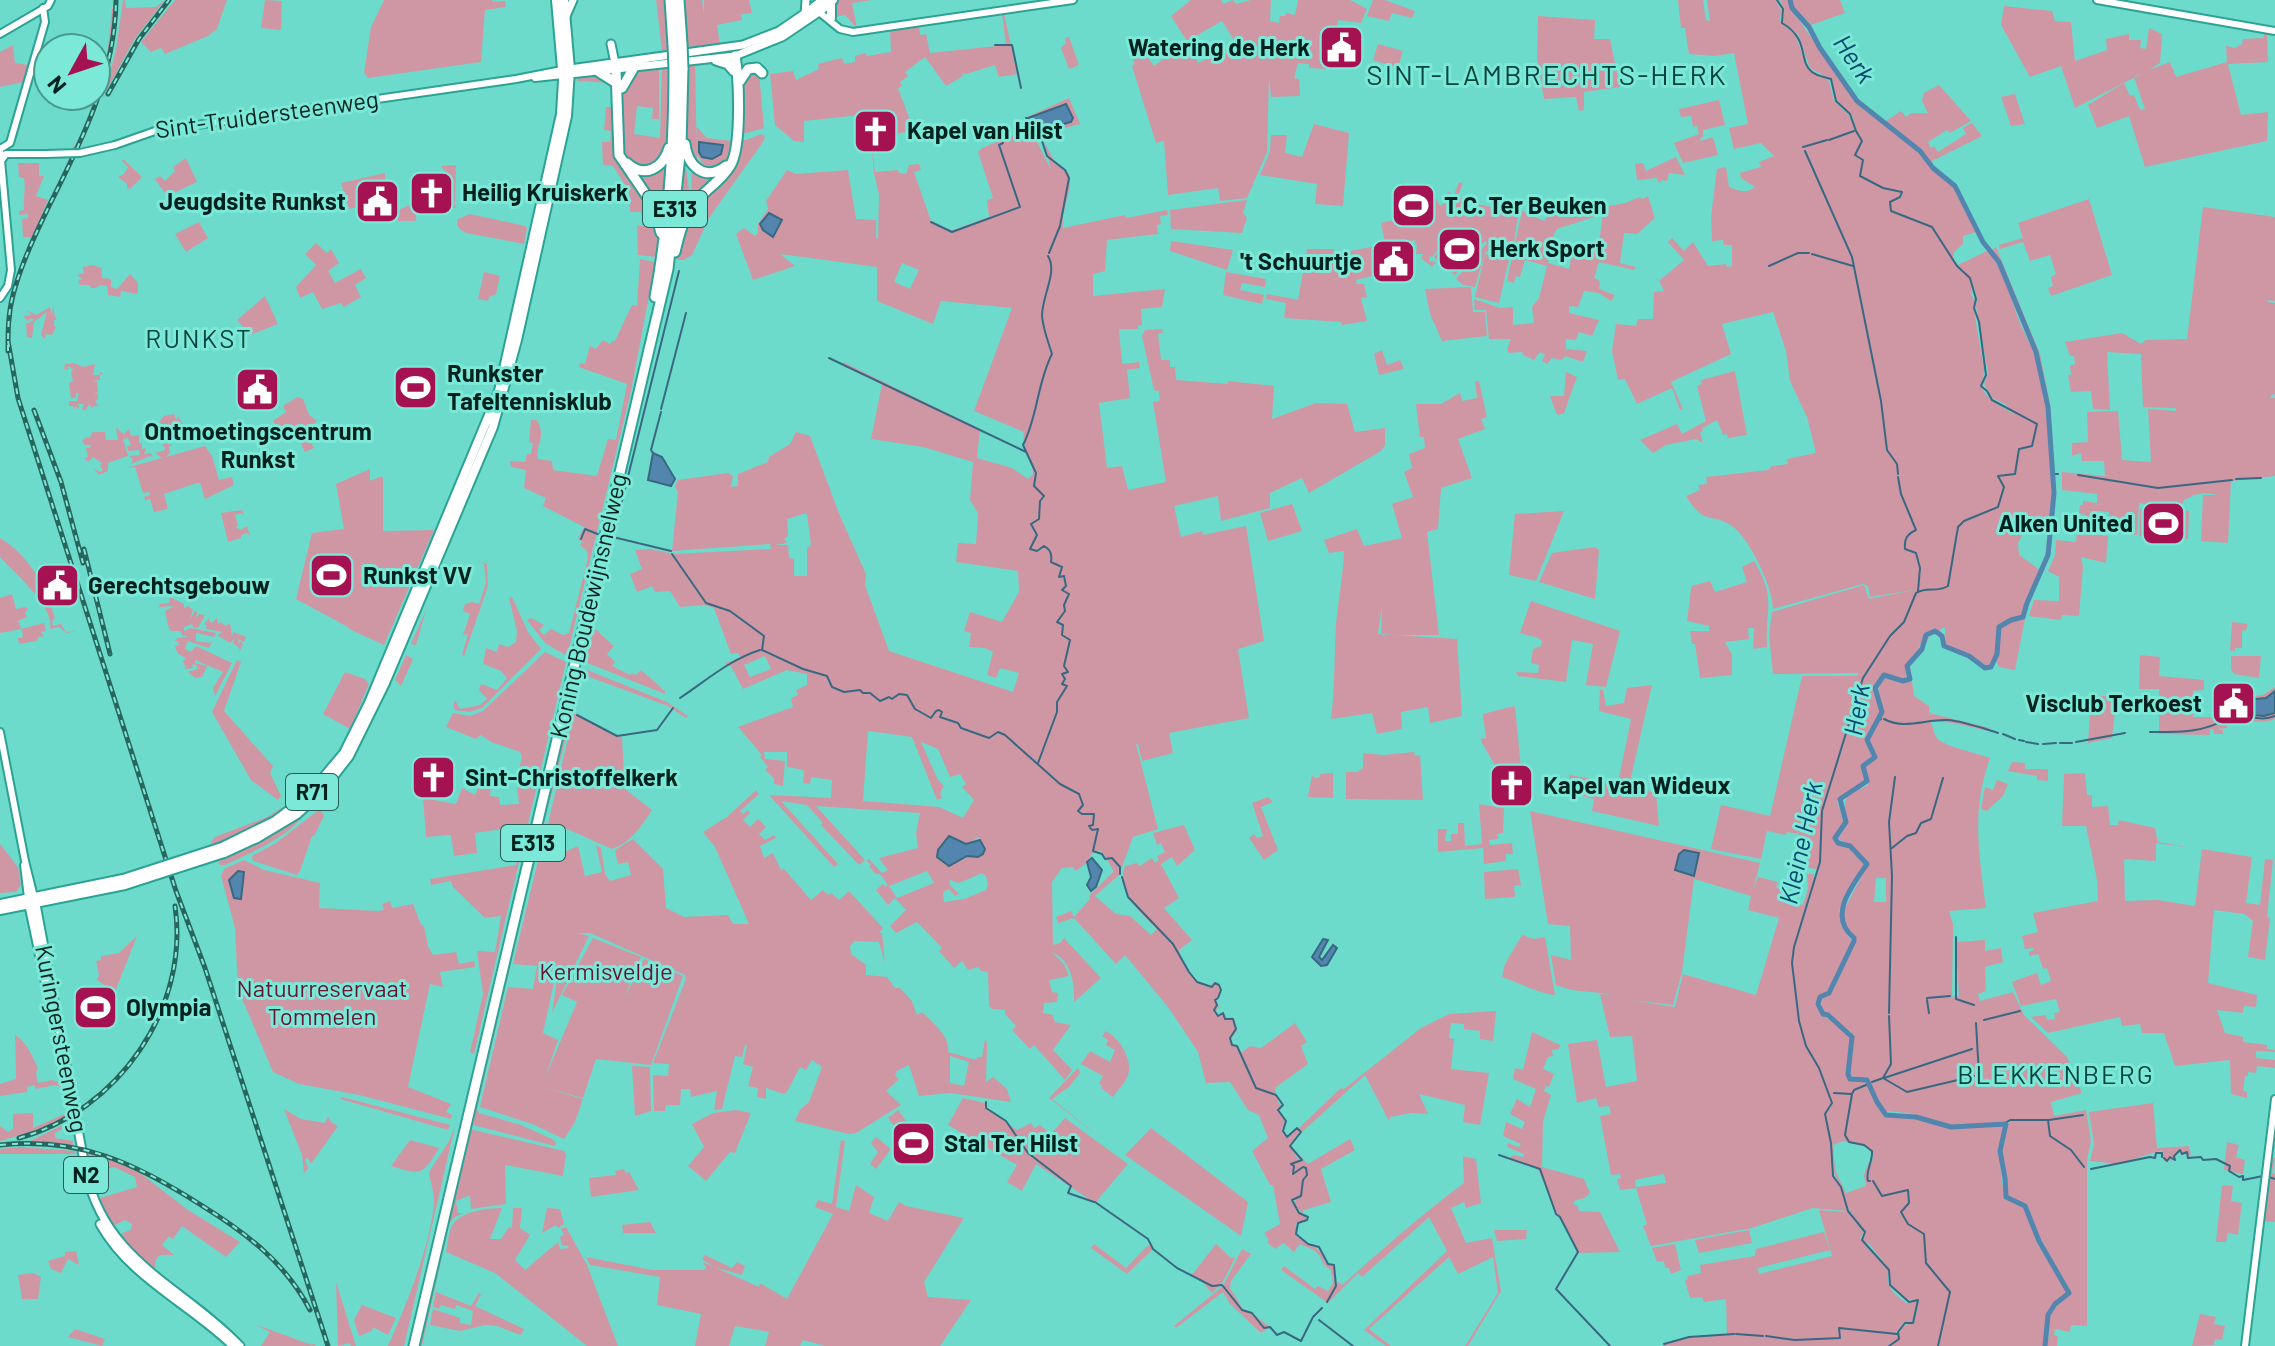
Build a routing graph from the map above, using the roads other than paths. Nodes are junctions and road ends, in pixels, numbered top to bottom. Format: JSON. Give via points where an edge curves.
{"nodes":[{"id":1,"x":556,"y":0,"type":"edge"},
{"id":2,"x":564,"y":0,"type":"edge"},
{"id":3,"x":573,"y":0,"type":"edge"},
{"id":4,"x":670,"y":0,"type":"edge"},
{"id":5,"x":679,"y":0,"type":"edge"},
{"id":6,"x":806,"y":0,"type":"edge"},
{"id":7,"x":1073,"y":0,"type":"edge"},
{"id":8,"x":2097,"y":0,"type":"edge"},
{"id":9,"x":48,"y":5,"type":"edge"},
{"id":10,"x":823,"y":5,"type":"edge"},
{"id":11,"x":566,"y":16,"type":"junction"},
{"id":12,"x":807,"y":17,"type":"junction"},
{"id":13,"x":830,"y":19,"type":"junction"},
{"id":14,"x":2275,"y":31,"type":"edge"},
{"id":15,"x":0,"y":34,"type":"edge"},
{"id":16,"x":611,"y":44,"type":"dead end"},
{"id":17,"x":677,"y":45,"type":"junction"},
{"id":18,"x":729,"y":55,"type":"junction"},
{"id":19,"x":566,"y":56,"type":"junction"},
{"id":20,"x":617,"y":67,"type":"junction"},
{"id":21,"x":636,"y":68,"type":"junction"},
{"id":22,"x":596,"y":69,"type":"junction"},
{"id":23,"x":762,"y":73,"type":"dead end"},
{"id":24,"x":565,"y":76,"type":"junction"},
{"id":25,"x":738,"y":84,"type":"junction"},
{"id":26,"x":620,"y":86,"type":"junction"},
{"id":27,"x":678,"y":125,"type":"junction"},
{"id":28,"x":735,"y":137,"type":"junction"},
{"id":29,"x":10,"y":143,"type":"junction"},
{"id":30,"x":2,"y":151,"type":"edge"},
{"id":31,"x":17,"y":153,"type":"junction"},
{"id":32,"x":1,"y":162,"type":"edge"},
{"id":33,"x":661,"y":264,"type":"junction"},
{"id":34,"x":663,"y":288,"type":"junction"},
{"id":35,"x":0,"y":298,"type":"edge"},
{"id":36,"x":0,"y":732,"type":"edge"},
{"id":37,"x":34,"y":901,"type":"junction"},
{"id":38,"x":0,"y":904,"type":"edge"},
{"id":39,"x":10,"y":908,"type":"junction"},
{"id":40,"x":0,"y":910,"type":"edge"},
{"id":41,"x":35,"y":917,"type":"junction"},
{"id":42,"x":2275,"y":1099,"type":"edge"},
{"id":43,"x":233,"y":1346,"type":"edge"},
{"id":44,"x":240,"y":1346,"type":"edge"},
{"id":45,"x":411,"y":1346,"type":"edge"},
{"id":46,"x":2245,"y":1346,"type":"edge"}],
"edges":[{"from":1,"to":19,"type":"highway","number":"R71"},
{"from":2,"to":11,"type":"highway","number":"R71"},
{"from":3,"to":11,"type":"main road"},
{"from":4,"to":17,"type":"highway","name":"Koning Boudewijnsnelweg","number":"E313"},
{"from":5,"to":17,"type":"highway","name":"Koning Boudewijnsnelweg","number":"E313"},
{"from":6,"to":12,"type":"main road"},
{"from":7,"to":13,"type":"main road","via":[[856,30]]},
{"from":8,"to":14,"type":"main road"},
{"from":9,"to":15,"type":"main road"},
{"from":9,"to":29,"type":"main road"},
{"from":10,"to":12,"type":"main road","name":"Sint-Truidersteenweg"},
{"from":10,"to":13,"type":"highway"},
{"from":10,"to":13,"type":"main road"},
{"from":11,"to":19,"type":"highway","number":"R71"},
{"from":12,"to":13,"type":"main road"},
{"from":12,"to":18,"type":"main road","name":"Sint-Truidersteenweg"},
{"from":12,"to":18,"type":"main road","name":"Sint-Truidersteenweg","via":[[782,37]]},
{"from":16,"to":20,"type":"main road"},
{"from":17,"to":27,"type":"highway","name":"Koning Boudewijnsnelweg","number":"E313","bridge":true},
{"from":18,"to":20,"type":"main road","name":"Sint-Truidersteenweg"},
{"from":18,"to":21,"type":"main road","name":"Sint-Truidersteenweg"},
{"from":18,"to":25,"type":"highway"},
{"from":18,"to":28,"type":"highway"},
{"from":19,"to":22,"type":"main road"},
{"from":19,"to":24,"type":"highway","number":"R71"},
{"from":19,"to":24,"type":"main road"},
{"from":20,"to":21,"type":"main road","name":"Sint-Truidersteenweg"},
{"from":20,"to":22,"type":"main road","name":"Sint-Truidersteenweg"},
{"from":20,"to":26,"type":"highway"},
{"from":21,"to":26,"type":"highway"},
{"from":22,"to":24,"type":"main road","name":"Sint-Truidersteenweg"},
{"from":22,"to":26,"type":"highway"},
{"from":23,"to":25,"type":"highway","via":[[748,69]]},
{"from":24,"to":31,"type":"main road","name":"Sint-Truidersteenweg","bridge":true,"via":[[519,78],[164,129],[80,153]]},
{"from":24,"to":37,"type":"highway","number":"R71","bridge":true,"via":[[567,116],[504,393],[385,683],[349,756],[297,814],[257,838],[124,882]]},
{"from":25,"to":28,"type":"highway"},
{"from":26,"to":27,"type":"highway","via":[[620,149],[634,169],[650,171],[661,164]]},
{"from":26,"to":33,"type":"highway","via":[[618,150],[657,213]]},
{"from":27,"to":28,"type":"highway","via":[[690,162],[707,173],[727,166]]},
{"from":27,"to":33,"type":"highway","name":"Koning Boudewijnsnelweg","number":"E313"},
{"from":27,"to":34,"type":"highway","name":"Koning Boudewijnsnelweg","number":"E313","via":[[677,195]]},
{"from":28,"to":34,"type":"highway","via":[[729,169],[687,214]]},
{"from":29,"to":30,"type":"main road"},
{"from":29,"to":31,"type":"main road"},
{"from":30,"to":31,"type":"main road","name":"Sint-Truidersteenweg"},
{"from":30,"to":32,"type":"main road"},
{"from":32,"to":35,"type":"main road","via":[[10,281]]},
{"from":33,"to":45,"type":"highway","name":"Koning Boudewijnsnelweg","number":"E313"},
{"from":34,"to":45,"type":"highway","name":"Koning Boudewijnsnelweg","number":"E313"},
{"from":36,"to":37,"type":"main road","name":"Kuringersteenweg","number":"N2","via":[[24,875]]},
{"from":37,"to":38,"type":"highway","number":"R71"},
{"from":37,"to":39,"type":"highway","number":"R71"},
{"from":37,"to":41,"type":"main road","name":"Kuringersteenweg","number":"N2"},
{"from":37,"to":41,"type":"main road"},
{"from":39,"to":40,"type":"highway","number":"R71"},
{"from":39,"to":41,"type":"main road"},
{"from":41,"to":43,"type":"main road","name":"Kuringersteenweg","number":"N2","via":[[84,1183],[96,1216],[126,1260]]},
{"from":41,"to":44,"type":"main road","name":"Kuringersteenweg","number":"N2","via":[[86,1172],[99,1212],[137,1263]]},
{"from":42,"to":46,"type":"main road"}]}
